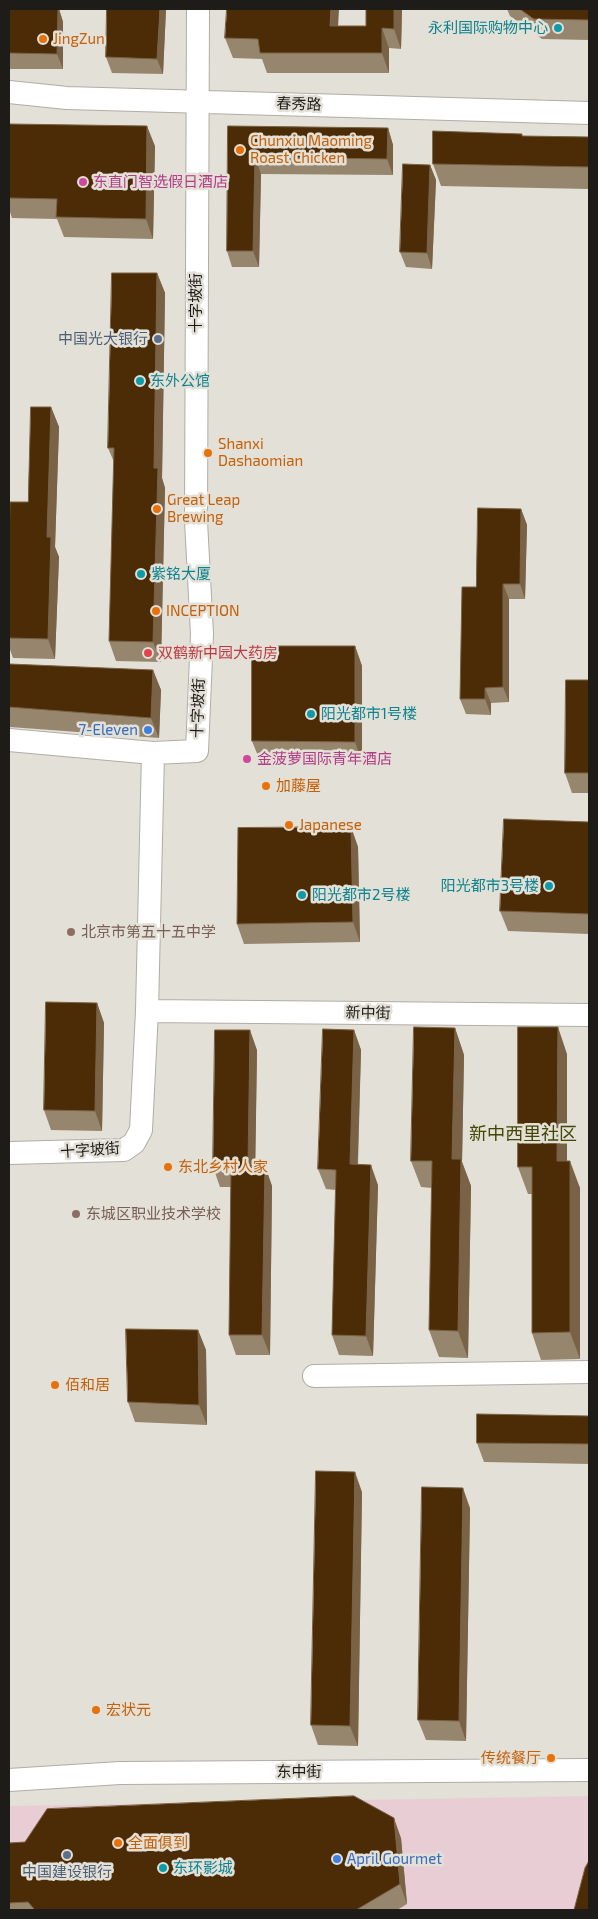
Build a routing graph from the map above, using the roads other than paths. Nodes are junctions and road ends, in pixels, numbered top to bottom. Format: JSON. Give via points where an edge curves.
{"nodes":[{"id":1,"x":198,"y":9,"type":"edge"},
{"id":2,"x":9,"y":92,"type":"edge"},
{"id":3,"x":197,"y":101,"type":"junction"},
{"id":4,"x":589,"y":113,"type":"edge"},
{"id":5,"x":9,"y":740,"type":"edge"},
{"id":6,"x":152,"y":753,"type":"junction"},
{"id":7,"x":147,"y":1011,"type":"junction"},
{"id":8,"x":589,"y":1015,"type":"edge"},
{"id":9,"x":9,"y":1153,"type":"edge"},
{"id":10,"x":589,"y":1372,"type":"edge"},
{"id":11,"x":314,"y":1376,"type":"dead end"},
{"id":12,"x":589,"y":1770,"type":"edge"},
{"id":13,"x":9,"y":1780,"type":"edge"}],
"edges":[{"from":1,"to":3,"type":"street"},
{"from":2,"to":3,"type":"street","name":"春秀路","via":[[67,98]]},
{"from":3,"to":4,"type":"street","name":"春秀路"},
{"from":3,"to":6,"type":"street","name":"十字坡街","via":[[196,522],[202,634],[197,751]]},
{"from":5,"to":6,"type":"street"},
{"from":6,"to":7,"type":"street","name":"十字坡街"},
{"from":7,"to":8,"type":"street","name":"新中街"},
{"from":7,"to":9,"type":"street","name":"十字坡街","via":[[142,1130],[134,1143],[124,1150]]},
{"from":10,"to":11,"type":"street"},
{"from":12,"to":13,"type":"street","name":"东中街","via":[[120,1773]]}]}
